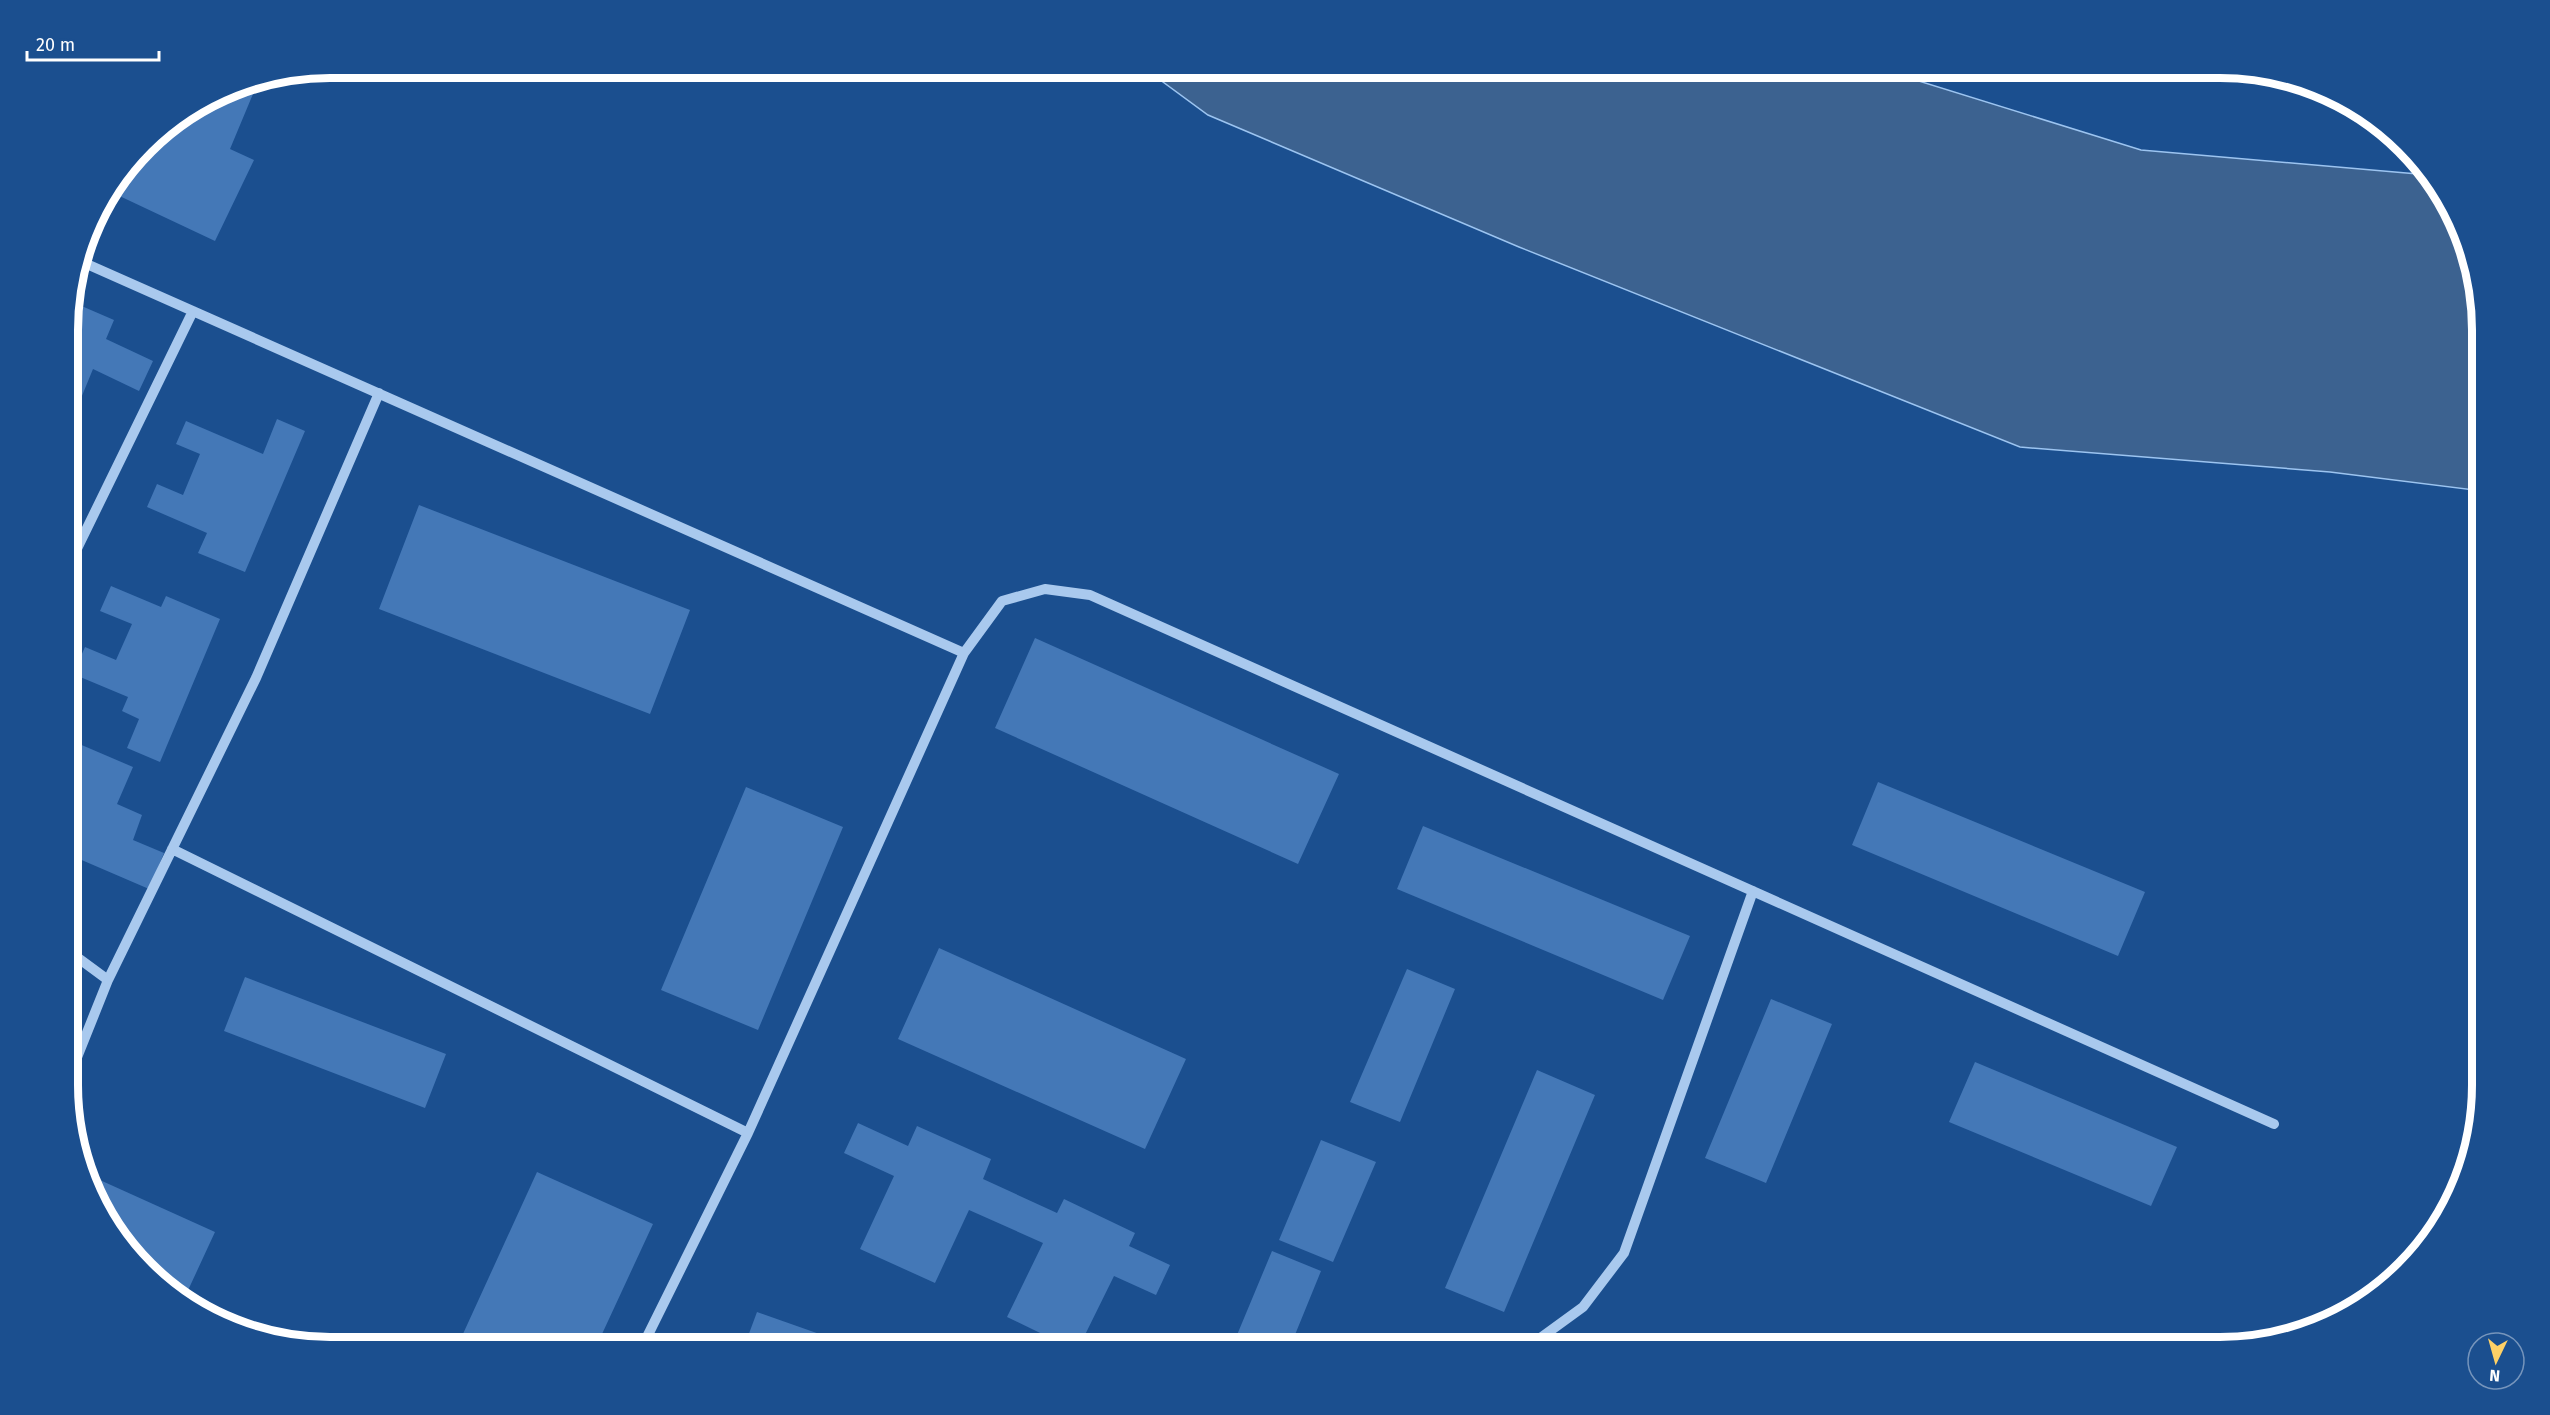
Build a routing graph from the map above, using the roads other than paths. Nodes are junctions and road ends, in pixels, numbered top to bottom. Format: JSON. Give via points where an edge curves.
{"nodes":[{"id":1,"x":87,"y":264,"type":"edge"},
{"id":2,"x":193,"y":311,"type":"junction"},
{"id":3,"x":379,"y":393,"type":"junction"},
{"id":4,"x":78,"y":547,"type":"edge"},
{"id":5,"x":964,"y":653,"type":"junction"},
{"id":6,"x":172,"y":849,"type":"junction"},
{"id":7,"x":1753,"y":891,"type":"junction"},
{"id":8,"x":78,"y":958,"type":"edge"},
{"id":9,"x":108,"y":980,"type":"junction"},
{"id":10,"x":78,"y":1055,"type":"edge"},
{"id":11,"x":2274,"y":1124,"type":"dead end"},
{"id":12,"x":747,"y":1133,"type":"junction"},
{"id":13,"x":647,"y":1337,"type":"edge"},
{"id":14,"x":1542,"y":1337,"type":"edge"}],
"edges":[{"from":1,"to":2,"type":"street"},
{"from":2,"to":3,"type":"street"},
{"from":2,"to":4,"type":"street"},
{"from":3,"to":5,"type":"street"},
{"from":3,"to":6,"type":"street","via":[[256,678]]},
{"from":5,"to":7,"type":"street","via":[[1002,601],[1046,589],[1090,595]]},
{"from":5,"to":12,"type":"street"},
{"from":6,"to":9,"type":"street"},
{"from":6,"to":12,"type":"street"},
{"from":7,"to":11,"type":"street"},
{"from":7,"to":14,"type":"street","via":[[1624,1253],[1583,1307]]},
{"from":8,"to":9,"type":"street"},
{"from":9,"to":10,"type":"street"},
{"from":12,"to":13,"type":"street"}]}
